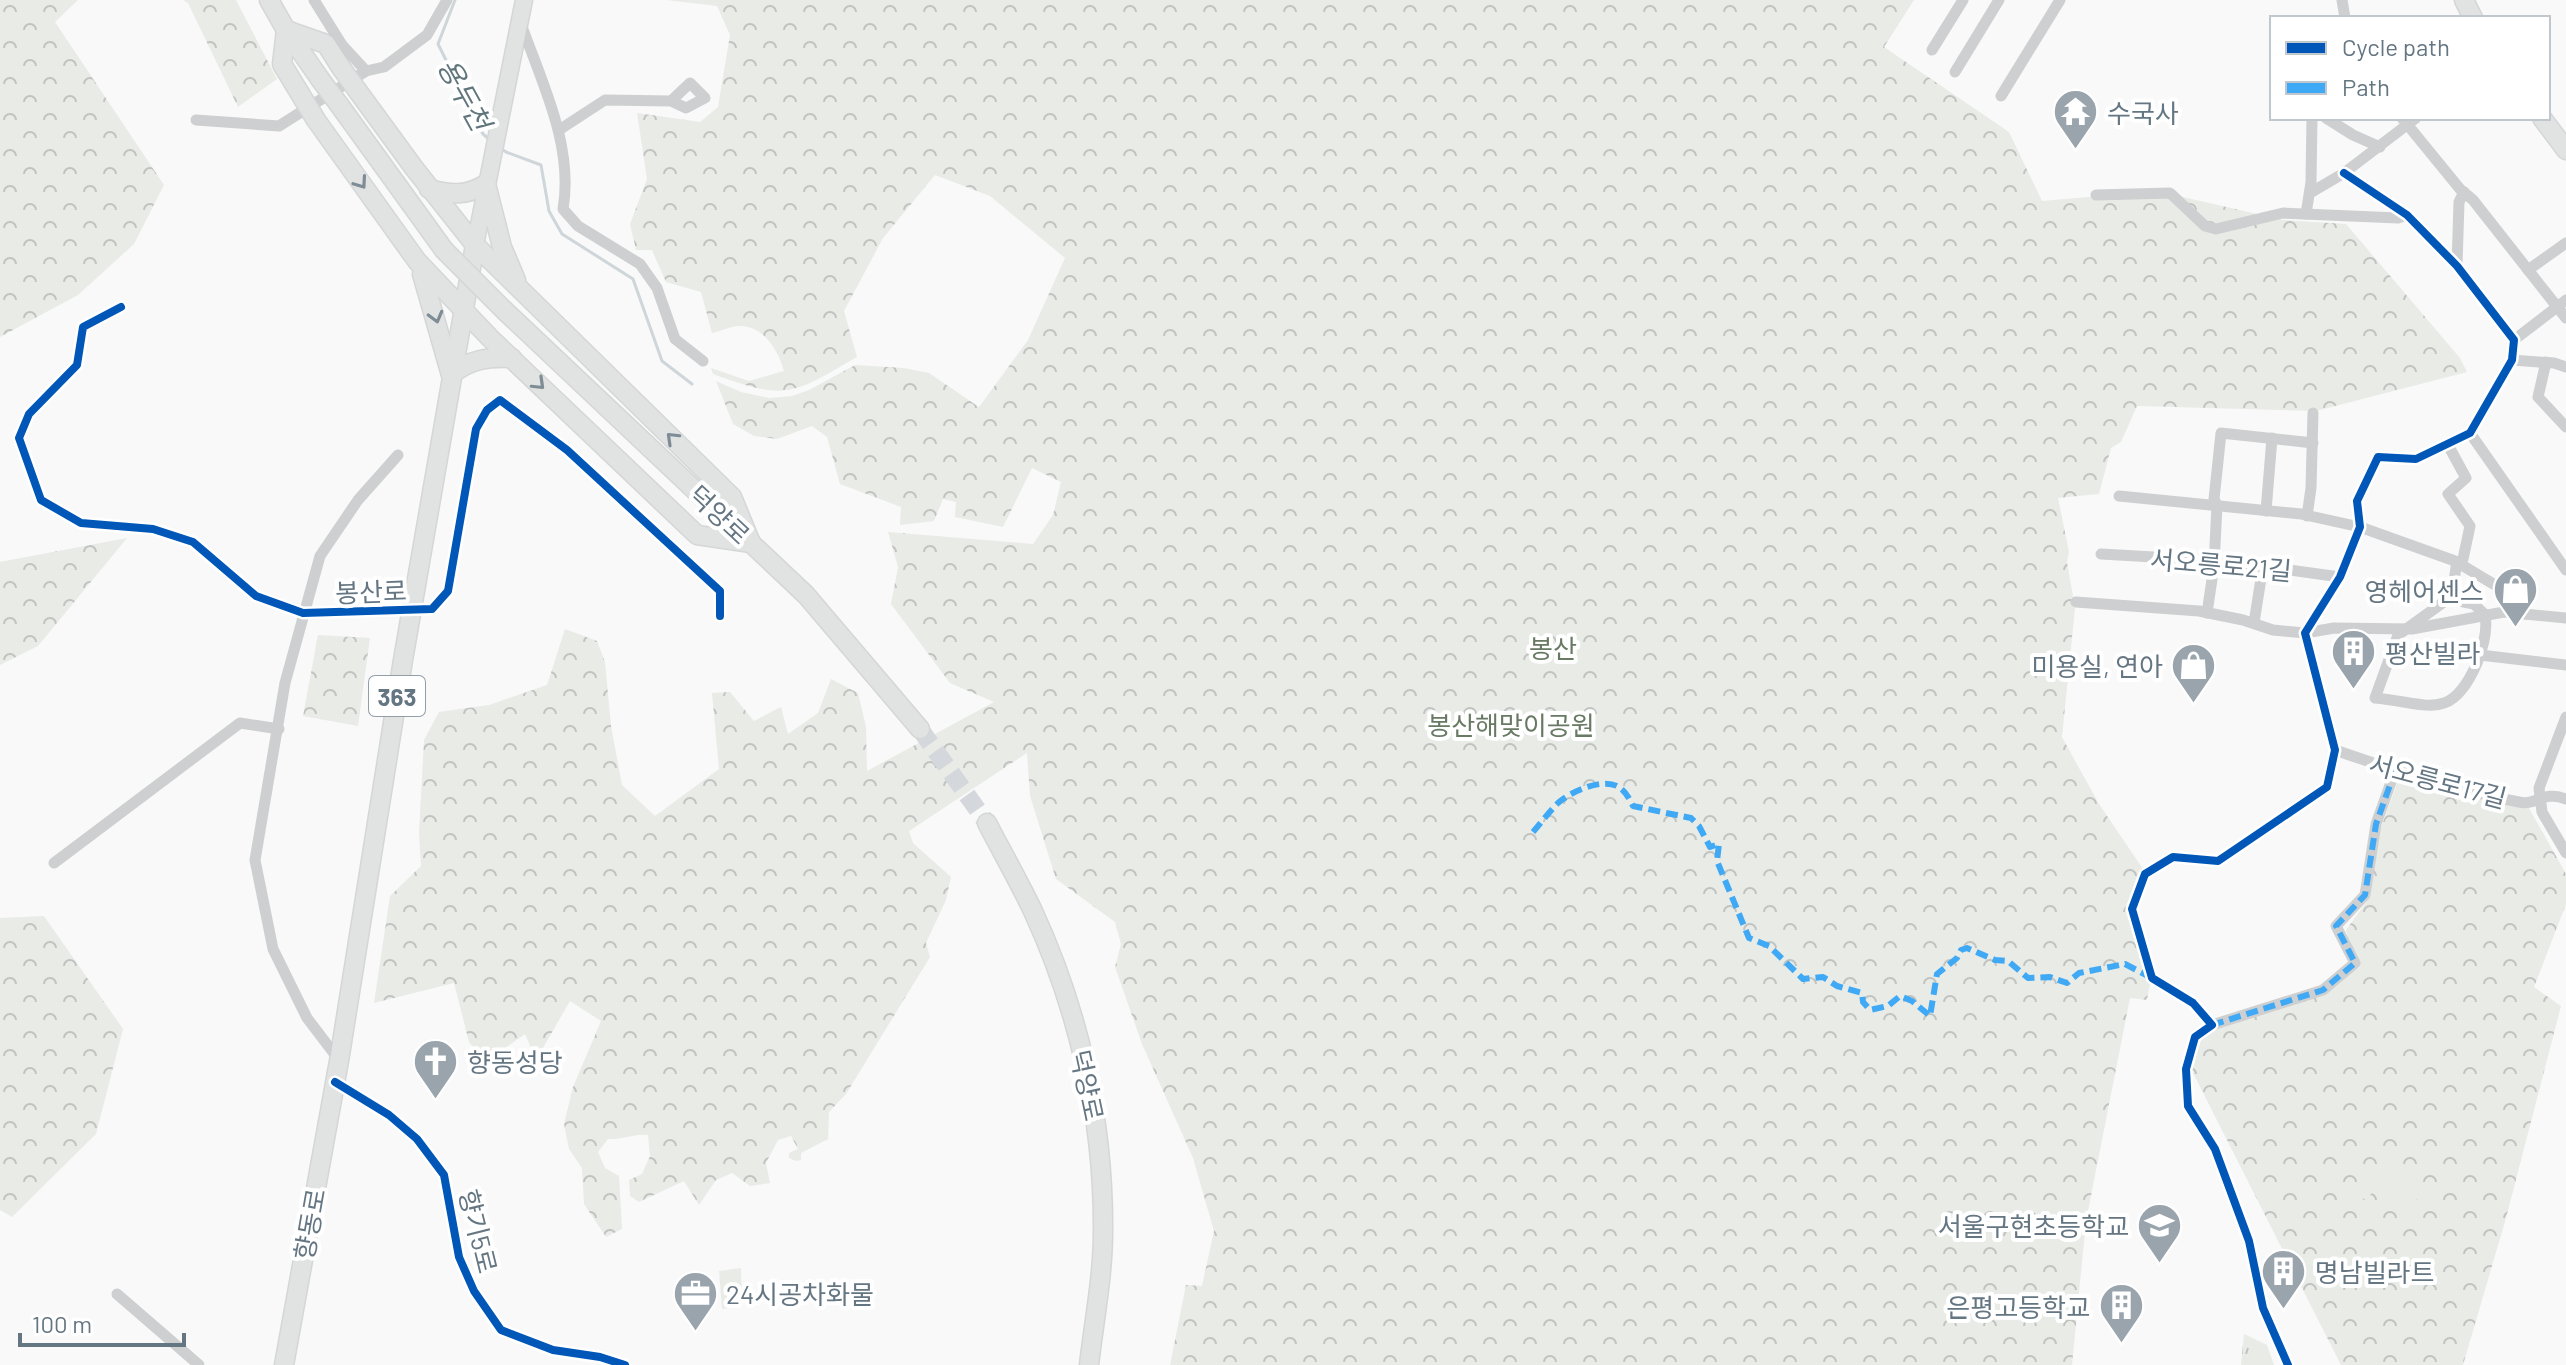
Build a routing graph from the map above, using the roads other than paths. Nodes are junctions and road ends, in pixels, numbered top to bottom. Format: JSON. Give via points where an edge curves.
{"nodes":[{"id":1,"x":269,"y":0,"type":"edge"},
{"id":2,"x":314,"y":0,"type":"edge"},
{"id":3,"x":447,"y":0,"type":"edge"},
{"id":4,"x":524,"y":0,"type":"edge"},
{"id":5,"x":1963,"y":0,"type":"edge"},
{"id":6,"x":1999,"y":0,"type":"edge"},
{"id":7,"x":2060,"y":0,"type":"edge"},
{"id":8,"x":520,"y":20,"type":"junction"},
{"id":9,"x":286,"y":30,"type":"junction"},
{"id":10,"x":1932,"y":50,"type":"dead end"},
{"id":11,"x":366,"y":71,"type":"junction"},
{"id":12,"x":1955,"y":72,"type":"dead end"},
{"id":13,"x":2001,"y":96,"type":"dead end"},
{"id":14,"x":671,"y":101,"type":"dead end"},
{"id":15,"x":196,"y":120,"type":"dead end"},
{"id":16,"x":2312,"y":120,"type":"edge"},
{"id":17,"x":2329,"y":120,"type":"edge"},
{"id":18,"x":2409,"y":120,"type":"edge"},
{"id":19,"x":2544,"y":120,"type":"edge"},
{"id":20,"x":559,"y":130,"type":"junction"},
{"id":21,"x":2380,"y":147,"type":"junction"},
{"id":22,"x":2566,"y":150,"type":"edge"},
{"id":23,"x":2344,"y":173,"type":"junction"},
{"id":24,"x":486,"y":184,"type":"junction"},
{"id":25,"x":429,"y":189,"type":"junction"},
{"id":26,"x":2464,"y":192,"type":"junction"},
{"id":27,"x":2310,"y":193,"type":"junction"},
{"id":28,"x":2096,"y":195,"type":"dead end"},
{"id":29,"x":2306,"y":214,"type":"junction"},
{"id":30,"x":2407,"y":215,"type":"junction"},
{"id":31,"x":2564,"y":244,"type":"edge"},
{"id":32,"x":475,"y":245,"type":"junction"},
{"id":33,"x":417,"y":261,"type":"junction"},
{"id":34,"x":2457,"y":266,"type":"junction"},
{"id":35,"x":2528,"y":270,"type":"junction"},
{"id":36,"x":528,"y":297,"type":"junction"},
{"id":37,"x":2561,"y":303,"type":"edge"},
{"id":38,"x":121,"y":307,"type":"dead end"},
{"id":39,"x":463,"y":311,"type":"junction"},
{"id":40,"x":2566,"y":318,"type":"edge"},
{"id":41,"x":2514,"y":340,"type":"junction"},
{"id":42,"x":512,"y":358,"type":"junction"},
{"id":43,"x":2512,"y":360,"type":"junction"},
{"id":44,"x":703,"y":361,"type":"dead end"},
{"id":45,"x":2546,"y":362,"type":"junction"},
{"id":46,"x":2566,"y":367,"type":"edge"},
{"id":47,"x":451,"y":375,"type":"junction"},
{"id":48,"x":2313,"y":413,"type":"dead end"},
{"id":49,"x":2566,"y":427,"type":"edge"},
{"id":50,"x":2470,"y":433,"type":"junction"},
{"id":51,"x":2272,"y":438,"type":"junction"},
{"id":52,"x":2313,"y":443,"type":"junction"},
{"id":53,"x":2448,"y":445,"type":"junction"},
{"id":54,"x":398,"y":455,"type":"dead end"},
{"id":55,"x":2119,"y":496,"type":"dead end"},
{"id":56,"x":2217,"y":505,"type":"junction"},
{"id":57,"x":2266,"y":511,"type":"junction"},
{"id":58,"x":2307,"y":516,"type":"junction"},
{"id":59,"x":2360,"y":527,"type":"junction"},
{"id":60,"x":751,"y":543,"type":"junction"},
{"id":61,"x":2101,"y":554,"type":"dead end"},
{"id":62,"x":2214,"y":562,"type":"junction"},
{"id":63,"x":2460,"y":564,"type":"junction"},
{"id":64,"x":2263,"y":566,"type":"junction"},
{"id":65,"x":2566,"y":570,"type":"edge"},
{"id":66,"x":2340,"y":577,"type":"junction"},
{"id":67,"x":2449,"y":599,"type":"junction"},
{"id":68,"x":2076,"y":602,"type":"dead end"},
{"id":69,"x":411,"y":609,"type":"junction"},
{"id":70,"x":303,"y":613,"type":"junction"},
{"id":71,"x":2207,"y":613,"type":"junction"},
{"id":72,"x":2526,"y":614,"type":"junction"},
{"id":73,"x":2485,"y":615,"type":"junction"},
{"id":74,"x":720,"y":616,"type":"dead end"},
{"id":75,"x":2566,"y":618,"type":"edge"},
{"id":76,"x":2254,"y":623,"type":"junction"},
{"id":77,"x":2408,"y":629,"type":"junction"},
{"id":78,"x":2305,"y":633,"type":"junction"},
{"id":79,"x":2480,"y":655,"type":"junction"},
{"id":80,"x":2566,"y":665,"type":"edge"},
{"id":81,"x":2566,"y":717,"type":"edge"},
{"id":82,"x":279,"y":729,"type":"junction"},
{"id":83,"x":920,"y":729,"type":"tunnel mouth"},
{"id":84,"x":2335,"y":750,"type":"junction"},
{"id":85,"x":2395,"y":771,"type":"junction"},
{"id":86,"x":2540,"y":798,"type":"junction"},
{"id":87,"x":2566,"y":799,"type":"edge"},
{"id":88,"x":987,"y":823,"type":"tunnel mouth"},
{"id":89,"x":2566,"y":853,"type":"edge"},
{"id":90,"x":54,"y":863,"type":"dead end"},
{"id":91,"x":2212,"y":1025,"type":"junction"},
{"id":92,"x":339,"y":1061,"type":"junction"},
{"id":93,"x":335,"y":1082,"type":"junction"},
{"id":94,"x":117,"y":1294,"type":"dead end"},
{"id":95,"x":597,"y":1361,"type":"edge"},
{"id":96,"x":199,"y":1365,"type":"edge"},
{"id":97,"x":284,"y":1365,"type":"edge"},
{"id":98,"x":625,"y":1365,"type":"edge"},
{"id":99,"x":1089,"y":1365,"type":"edge"},
{"id":100,"x":2288,"y":1365,"type":"edge"}],
"edges":[{"from":1,"to":9,"type":"main road"},
{"from":2,"to":11,"type":"street"},
{"from":3,"to":11,"type":"street","via":[[427,35],[384,67]]},
{"from":4,"to":8,"type":"main road","number":"363"},
{"from":5,"to":10,"type":"street"},
{"from":6,"to":12,"type":"street"},
{"from":7,"to":13,"type":"street"},
{"from":8,"to":20,"type":"street"},
{"from":8,"to":24,"type":"main road","name":"봉산로","number":"363"},
{"from":9,"to":25,"type":"main road","bridge":true,"via":[[326,44]]},
{"from":9,"to":33,"type":"main road","one_way":true,"bridge":true,"via":[[282,64]]},
{"from":9,"to":60,"type":"main road","name":"덕양로","bridge":true,"via":[[444,250]]},
{"from":11,"to":15,"type":"street","via":[[279,126]]},
{"from":14,"to":20,"type":"street","via":[[605,100]]},
{"from":16,"to":27,"type":"street"},
{"from":17,"to":21,"type":"street"},
{"from":18,"to":21,"type":"street"},
{"from":18,"to":26,"type":"street"},
{"from":19,"to":22,"type":"main road"},
{"from":20,"to":44,"type":"street","via":[[566,188],[563,209],[578,226],[640,264],[657,288],[675,339]]},
{"from":21,"to":23,"type":"street"},
{"from":23,"to":27,"type":"street"},
{"from":23,"to":30,"type":"street"},
{"from":24,"to":25,"type":"main road","via":[[460,194]]},
{"from":24,"to":32,"type":"main road","name":"봉산로","number":"363"},
{"from":24,"to":36,"type":"main road","via":[[507,262]]},
{"from":25,"to":32,"type":"main road"},
{"from":26,"to":34,"type":"street","via":[[2459,202]]},
{"from":26,"to":35,"type":"street"},
{"from":27,"to":29,"type":"street"},
{"from":28,"to":29,"type":"street","via":[[2170,193],[2205,226],[2216,229],[2283,213]]},
{"from":29,"to":30,"type":"street"},
{"from":30,"to":34,"type":"street"},
{"from":31,"to":35,"type":"street"},
{"from":32,"to":36,"type":"main road"},
{"from":32,"to":39,"type":"main road","name":"봉산로","number":"363"},
{"from":33,"to":39,"type":"main road"},
{"from":33,"to":47,"type":"main road","one_way":true},
{"from":34,"to":41,"type":"street"},
{"from":35,"to":37,"type":"street"},
{"from":60,"to":36,"type":"main road","one_way":true,"via":[[732,497]]},
{"from":37,"to":40,"type":"street"},
{"from":37,"to":41,"type":"street"},
{"from":38,"to":70,"type":"street","name":"봉산로","via":[[83,327],[77,365],[29,414],[19,438],[41,500],[81,523],[153,529],[193,542],[256,596]]},
{"from":39,"to":42,"type":"main road"},
{"from":39,"to":47,"type":"main road","name":"봉산로","number":"363"},
{"from":41,"to":43,"type":"street"},
{"from":42,"to":47,"type":"main road","via":[[465,363]]},
{"from":42,"to":60,"type":"main road","one_way":true,"via":[[697,535]]},
{"from":43,"to":45,"type":"street"},
{"from":43,"to":50,"type":"street"},
{"from":45,"to":46,"type":"street"},
{"from":45,"to":49,"type":"street","via":[[2538,397]]},
{"from":47,"to":69,"type":"main road","name":"봉산로","number":"363"},
{"from":48,"to":52,"type":"street"},
{"from":50,"to":53,"type":"street","name":"서오릉로21길"},
{"from":50,"to":65,"type":"street"},
{"from":51,"to":52,"type":"street"},
{"from":51,"to":56,"type":"street","via":[[2221,433]]},
{"from":51,"to":57,"type":"street"},
{"from":52,"to":58,"type":"street"},
{"from":53,"to":59,"type":"street","name":"서오릉로21길","via":[[2416,459],[2378,457],[2357,501]]},
{"from":53,"to":63,"type":"street","via":[[2466,478],[2448,494],[2470,526]]},
{"from":54,"to":70,"type":"street","name":"봉산로","via":[[358,500],[320,556]]},
{"from":55,"to":56,"type":"street"},
{"from":56,"to":57,"type":"street"},
{"from":56,"to":62,"type":"street"},
{"from":57,"to":58,"type":"street"},
{"from":58,"to":59,"type":"street"},
{"from":59,"to":63,"type":"street"},
{"from":59,"to":66,"type":"street","name":"서오릉로21길"},
{"from":60,"to":83,"type":"main road","name":"덕양로","via":[[806,595]]},
{"from":61,"to":62,"type":"street","name":"서오릉로21길"},
{"from":62,"to":64,"type":"street","name":"서오릉로21길"},
{"from":62,"to":71,"type":"street"},
{"from":63,"to":67,"type":"street"},
{"from":63,"to":72,"type":"street","via":[[2505,591]]},
{"from":64,"to":66,"type":"street","name":"서오릉로21길"},
{"from":64,"to":76,"type":"street"},
{"from":66,"to":78,"type":"street","name":"서오릉로21길"},
{"from":67,"to":73,"type":"street","via":[[2474,604]]},
{"from":67,"to":77,"type":"street"},
{"from":68,"to":71,"type":"street","name":"서오릉로21길"},
{"from":69,"to":70,"type":"street","name":"봉산로"},
{"from":69,"to":74,"type":"street","name":"봉산로","via":[[432,609],[448,591],[476,429],[500,400],[567,450],[720,591]]},
{"from":69,"to":92,"type":"main road","name":"봉산로","number":"363"},
{"from":70,"to":82,"type":"street","name":"봉산로"},
{"from":71,"to":76,"type":"street","name":"서오릉로21길"},
{"from":72,"to":73,"type":"street","name":"서오릉로21길"},
{"from":72,"to":75,"type":"street"},
{"from":73,"to":77,"type":"street","name":"서오릉로21길"},
{"from":73,"to":79,"type":"street"},
{"from":76,"to":78,"type":"street","name":"서오릉로21길"},
{"from":77,"to":78,"type":"street","name":"서오릉로21길"},
{"from":77,"to":79,"type":"street","via":[[2398,635],[2375,698],[2431,707],[2449,703],[2469,684]]},
{"from":78,"to":84,"type":"street"},
{"from":79,"to":80,"type":"street"},
{"from":81,"to":86,"type":"street","name":"서오릉로17길","via":[[2539,788]]},
{"from":82,"to":90,"type":"street","via":[[240,723]]},
{"from":82,"to":92,"type":"street","name":"봉산로","via":[[255,860],[273,949],[307,1018]]},
{"from":84,"to":85,"type":"street","name":"서오릉로17길"},
{"from":84,"to":91,"type":"street","via":[[2327,787],[2218,861],[2173,857],[2145,874],[2132,909],[2152,978],[2193,1003]]},
{"from":85,"to":86,"type":"street","name":"서오릉로17길","via":[[2524,804]]},
{"from":85,"to":91,"type":"street","via":[[2376,824],[2365,895],[2336,926],[2355,963],[2323,990]]},
{"from":86,"to":87,"type":"street","name":"서오릉로17길","via":[[2551,794]]},
{"from":86,"to":89,"type":"street","via":[[2542,812]]},
{"from":88,"to":99,"type":"main road","name":"덕양로","via":[[1062,981],[1087,1072],[1102,1156],[1103,1236]]},
{"from":91,"to":100,"type":"street","via":[[2195,1037],[2186,1069],[2188,1106],[2215,1149],[2249,1241],[2263,1308]]},
{"from":92,"to":93,"type":"main road","name":"봉산로","number":"363"},
{"from":93,"to":95,"type":"street","name":"향기5로","via":[[389,1115],[417,1139],[444,1175],[459,1257],[501,1330]]},
{"from":93,"to":97,"type":"main road","name":"향동로","number":"363"},
{"from":94,"to":96,"type":"street"},
{"from":95,"to":98,"type":"street","name":"향기5로"}]}
